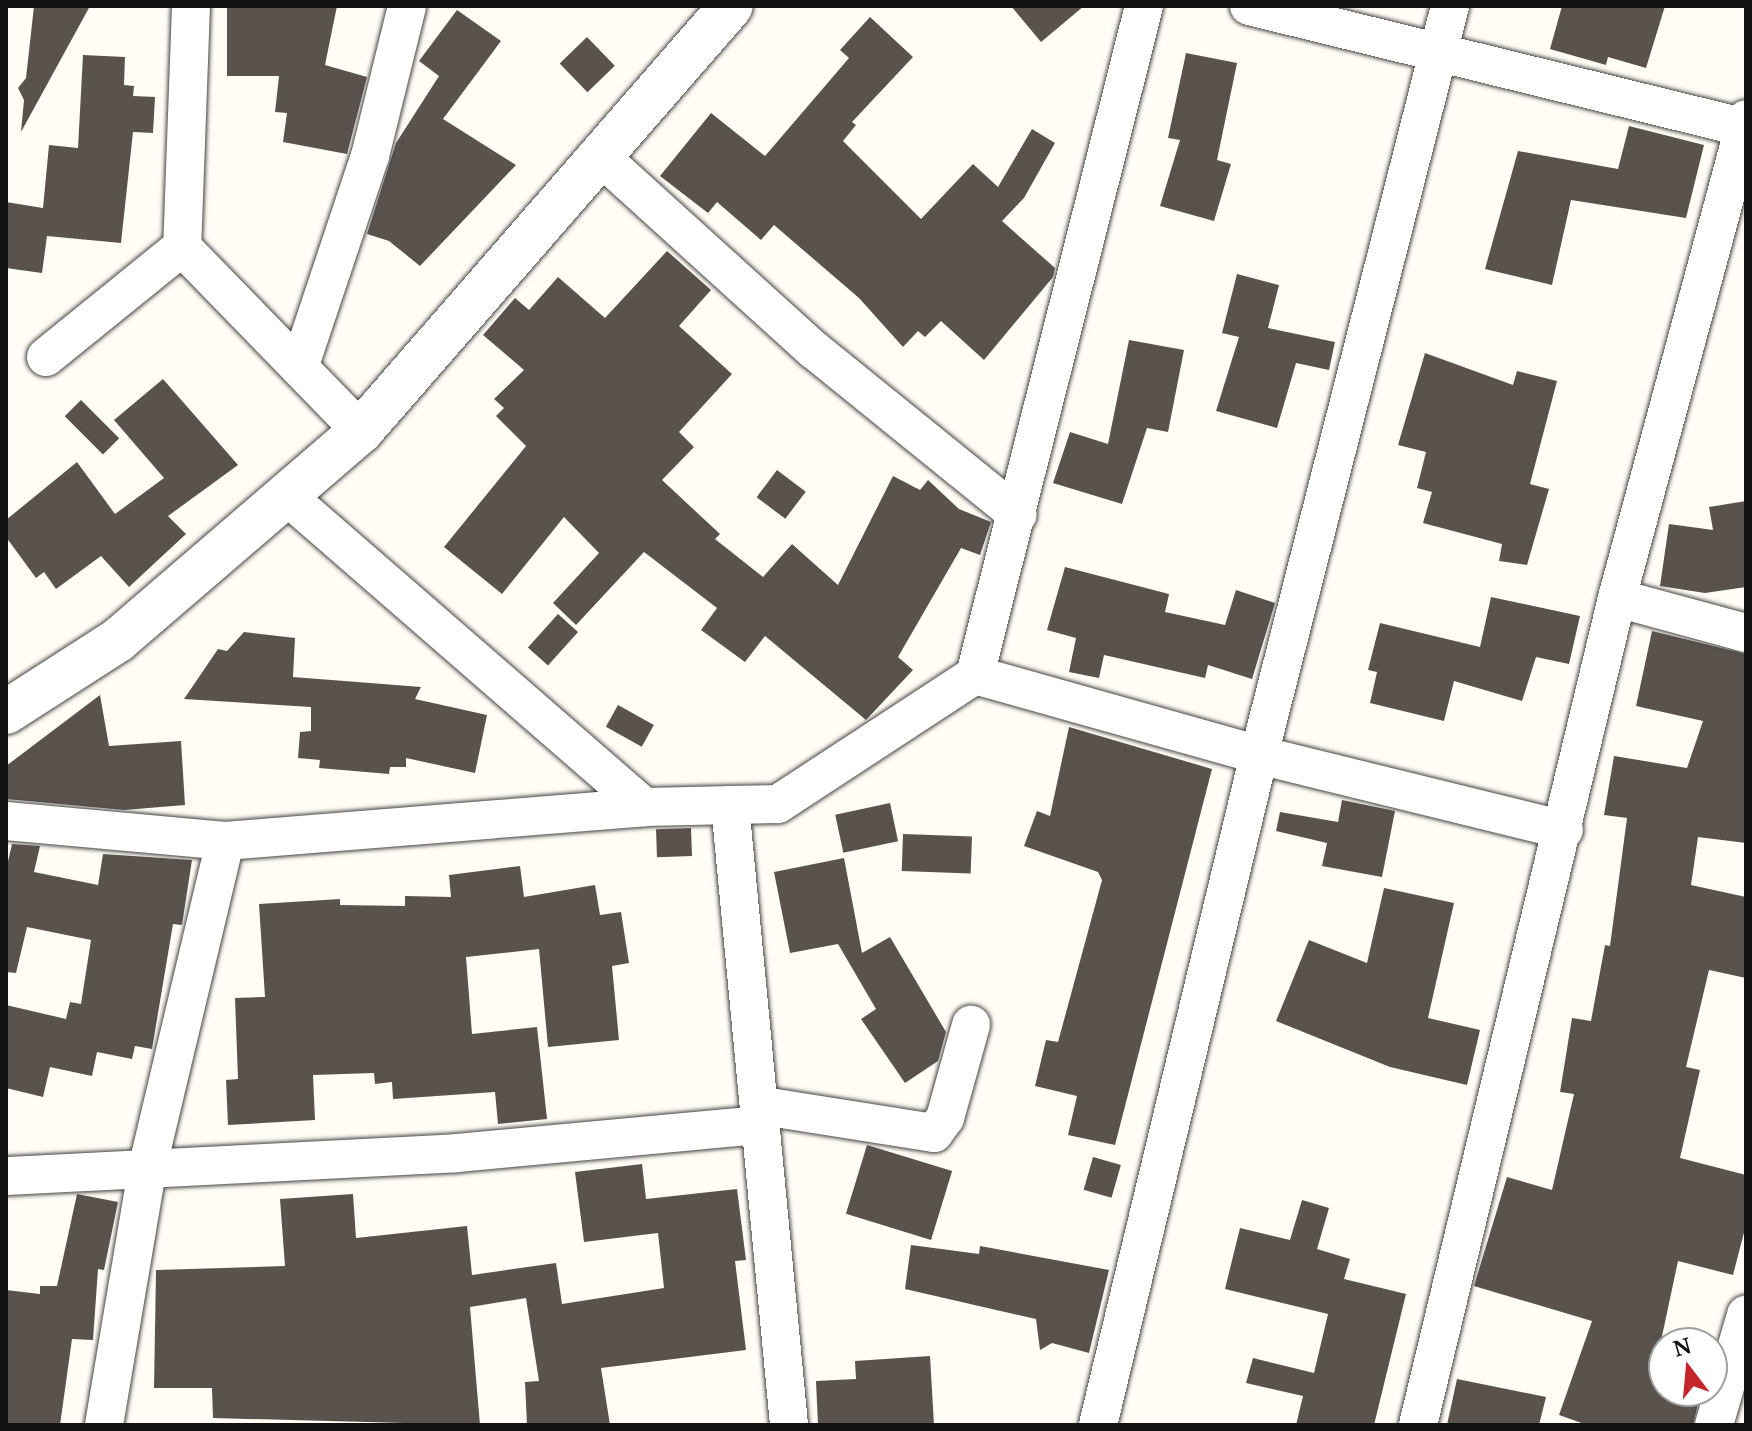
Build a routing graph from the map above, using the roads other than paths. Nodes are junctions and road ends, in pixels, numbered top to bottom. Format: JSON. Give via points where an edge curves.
{"nodes":[{"id":1,"x":191,"y":6,"type":"edge"},
{"id":2,"x":407,"y":6,"type":"edge"},
{"id":3,"x":731,"y":6,"type":"edge"},
{"id":4,"x":1144,"y":6,"type":"edge"},
{"id":5,"x":1249,"y":6,"type":"edge"},
{"id":6,"x":1450,"y":6,"type":"edge"},
{"id":7,"x":1438,"y":56,"type":"junction"},
{"id":8,"x":1745,"y":125,"type":"edge"},
{"id":9,"x":602,"y":158,"type":"junction"},
{"id":10,"x":182,"y":247,"type":"junction"},
{"id":11,"x":46,"y":357,"type":"dead end"},
{"id":12,"x":300,"y":365,"type":"junction"},
{"id":13,"x":361,"y":431,"type":"junction"},
{"id":14,"x":289,"y":498,"type":"junction"},
{"id":15,"x":1018,"y":515,"type":"junction"},
{"id":16,"x":1617,"y":598,"type":"junction"},
{"id":17,"x":1746,"y":633,"type":"edge"},
{"id":18,"x":975,"y":675,"type":"junction"},
{"id":19,"x":6,"y":712,"type":"edge"},
{"id":20,"x":1259,"y":755,"type":"junction"},
{"id":21,"x":730,"y":805,"type":"junction"},
{"id":22,"x":645,"y":807,"type":"junction"},
{"id":23,"x":6,"y":821,"type":"edge"},
{"id":24,"x":1564,"y":830,"type":"junction"},
{"id":25,"x":225,"y":841,"type":"junction"},
{"id":26,"x":971,"y":1025,"type":"dead end"},
{"id":27,"x":762,"y":1116,"type":"junction"},
{"id":28,"x":148,"y":1165,"type":"junction"},
{"id":29,"x":6,"y":1176,"type":"edge"},
{"id":30,"x":1746,"y":1315,"type":"edge"},
{"id":31,"x":104,"y":1425,"type":"edge"},
{"id":32,"x":789,"y":1425,"type":"edge"},
{"id":33,"x":1098,"y":1425,"type":"edge"},
{"id":34,"x":1418,"y":1425,"type":"edge"},
{"id":35,"x":1714,"y":1425,"type":"edge"}],
"edges":[{"from":1,"to":10,"type":"street"},
{"from":2,"to":12,"type":"street","via":[[370,156]]},
{"from":3,"to":9,"type":"street"},
{"from":4,"to":15,"type":"street"},
{"from":5,"to":7,"type":"street"},
{"from":6,"to":7,"type":"street"},
{"from":7,"to":8,"type":"street"},
{"from":7,"to":20,"type":"street"},
{"from":8,"to":16,"type":"street"},
{"from":9,"to":13,"type":"street"},
{"from":9,"to":15,"type":"street","via":[[814,350]]},
{"from":10,"to":11,"type":"street"},
{"from":10,"to":12,"type":"street"},
{"from":12,"to":13,"type":"street"},
{"from":13,"to":14,"type":"street"},
{"from":14,"to":19,"type":"street","via":[[118,640]]},
{"from":14,"to":22,"type":"street"},
{"from":15,"to":18,"type":"street"},
{"from":16,"to":17,"type":"street"},
{"from":16,"to":24,"type":"street"},
{"from":18,"to":20,"type":"street"},
{"from":18,"to":21,"type":"street","via":[[778,804]]},
{"from":20,"to":24,"type":"street"},
{"from":20,"to":33,"type":"street"},
{"from":21,"to":22,"type":"street"},
{"from":21,"to":27,"type":"street"},
{"from":22,"to":25,"type":"street"},
{"from":23,"to":25,"type":"street"},
{"from":24,"to":34,"type":"street"},
{"from":25,"to":28,"type":"street"},
{"from":26,"to":27,"type":"street","via":[[945,1118],[934,1133]]},
{"from":27,"to":28,"type":"street","via":[[457,1153]]},
{"from":27,"to":32,"type":"street"},
{"from":28,"to":29,"type":"street"},
{"from":28,"to":31,"type":"street"},
{"from":30,"to":35,"type":"street"}]}
